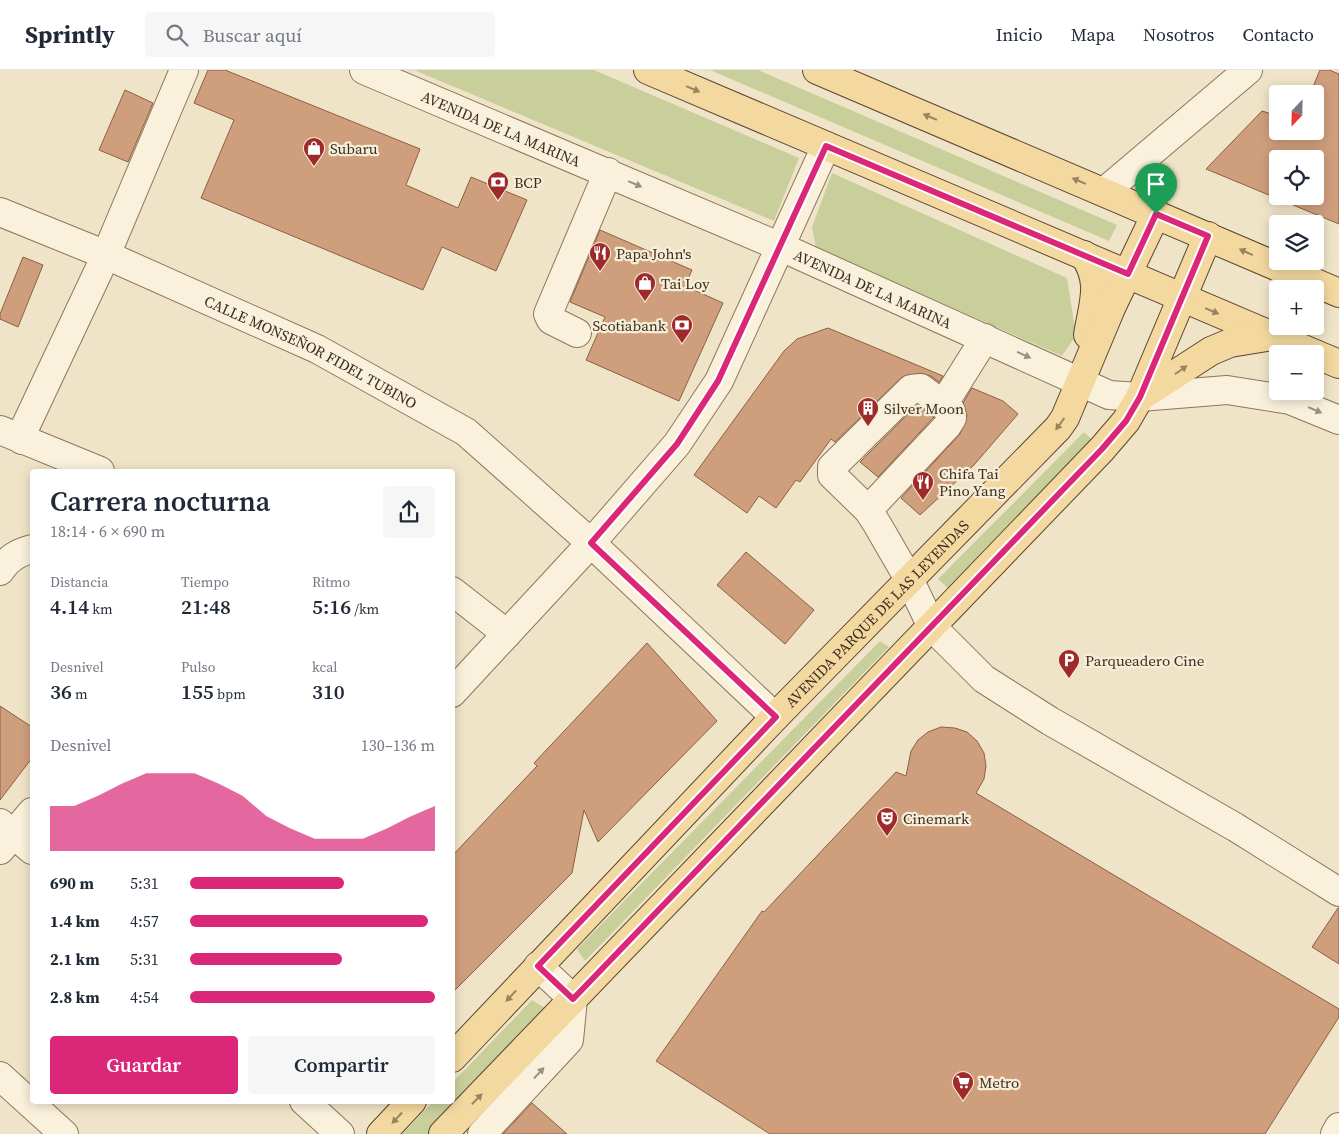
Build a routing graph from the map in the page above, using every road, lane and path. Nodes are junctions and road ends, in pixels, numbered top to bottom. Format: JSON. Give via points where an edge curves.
{"nodes":[{"id":1,"x":184,"y":70,"type":"edge"},
{"id":2,"x":364,"y":70,"type":"edge"},
{"id":3,"x":648,"y":70,"type":"edge"},
{"id":4,"x":817,"y":70,"type":"edge"},
{"id":5,"x":1248,"y":70,"type":"edge"},
{"id":6,"x":826,"y":146,"type":"junction"},
{"id":7,"x":608,"y":172,"type":"junction"},
{"id":8,"x":1104,"y":192,"type":"junction"},
{"id":9,"x":0,"y":212,"type":"edge"},
{"id":10,"x":1156,"y":214,"type":"junction"},
{"id":11,"x":1208,"y":236,"type":"junction"},
{"id":12,"x":781,"y":247,"type":"junction"},
{"id":13,"x":106,"y":255,"type":"junction"},
{"id":14,"x":1084,"y":255,"type":"junction"},
{"id":15,"x":1128,"y":274,"type":"junction"},
{"id":16,"x":1339,"y":293,"type":"edge"},
{"id":17,"x":1182,"y":298,"type":"junction"},
{"id":18,"x":578,"y":332,"type":"dead end"},
{"id":19,"x":1272,"y":336,"type":"junction"},
{"id":20,"x":985,"y":338,"type":"junction"},
{"id":21,"x":1294,"y":345,"type":"edge"},
{"id":22,"x":1324,"y":358,"type":"edge"},
{"id":23,"x":1339,"y":364,"type":"edge"},
{"id":24,"x":1080,"y":380,"type":"junction"},
{"id":25,"x":1140,"y":397,"type":"junction"},
{"id":26,"x":944,"y":405,"type":"junction"},
{"id":27,"x":1339,"y":420,"type":"edge"},
{"id":28,"x":11,"y":435,"type":"edge"},
{"id":29,"x":95,"y":469,"type":"edge"},
{"id":30,"x":868,"y":510,"type":"junction"},
{"id":31,"x":591,"y":543,"type":"junction"},
{"id":32,"x":30,"y":549,"type":"edge"},
{"id":33,"x":0,"y":570,"type":"edge"},
{"id":34,"x":910,"y":582,"type":"junction"},
{"id":35,"x":455,"y":593,"type":"edge"},
{"id":36,"x":932,"y":627,"type":"junction"},
{"id":37,"x":507,"y":634,"type":"junction"},
{"id":38,"x":455,"y":690,"type":"edge"},
{"id":39,"x":776,"y":717,"type":"junction"},
{"id":40,"x":30,"y":815,"type":"edge"},
{"id":41,"x":12,"y":839,"type":"edge"},
{"id":42,"x":1339,"y":892,"type":"edge"},
{"id":43,"x":538,"y":966,"type":"junction"},
{"id":44,"x":573,"y":999,"type":"junction"},
{"id":45,"x":455,"y":1055,"type":"edge"},
{"id":46,"x":0,"y":1076,"type":"edge"},
{"id":47,"x":30,"y":1103,"type":"edge"},
{"id":48,"x":31,"y":1104,"type":"edge"},
{"id":49,"x":307,"y":1104,"type":"edge"},
{"id":50,"x":409,"y":1104,"type":"edge"},
{"id":51,"x":1339,"y":1126,"type":"edge"},
{"id":52,"x":64,"y":1134,"type":"edge"},
{"id":53,"x":340,"y":1134,"type":"edge"},
{"id":54,"x":381,"y":1134,"type":"edge"},
{"id":55,"x":443,"y":1134,"type":"edge"},
{"id":56,"x":482,"y":1134,"type":"edge"},
{"id":57,"x":1334,"y":1134,"type":"edge"}],
"edges":[{"from":1,"to":13,"type":"street"},
{"from":2,"to":7,"type":"street","name":"AVENIDA DE LA MARINA"},
{"from":3,"to":6,"type":"main road","one_way":true},
{"from":8,"to":4,"type":"main road","one_way":true},
{"from":5,"to":8,"type":"street"},
{"from":6,"to":12,"type":"street"},
{"from":6,"to":14,"type":"main road"},
{"from":7,"to":12,"type":"street","name":"AVENIDA DE LA MARINA","one_way":true},
{"from":7,"to":18,"type":"street","via":[[548,314],[551,320]]},
{"from":8,"to":10,"type":"main road"},
{"from":9,"to":13,"type":"street","name":"CALLE MONSEÑOR FIDEL TUBINO"},
{"from":10,"to":11,"type":"main road"},
{"from":10,"to":15,"type":"main road","name":"AVENIDA PARQUE DE LAS LEYENDAS"},
{"from":16,"to":11,"type":"main road","one_way":true},
{"from":11,"to":17,"type":"main road"},
{"from":12,"to":20,"type":"street","name":"AVENIDA DE LA MARINA"},
{"from":12,"to":31,"type":"street","via":[[718,381],[677,444]]},
{"from":13,"to":28,"type":"street","via":[[26,425]]},
{"from":13,"to":31,"type":"street","name":"CALLE MONSEÑOR FIDEL TUBINO","via":[[317,349],[466,432]]},
{"from":14,"to":15,"type":"main road"},
{"from":14,"to":24,"type":"main road","via":[[1094,270],[1096,286]]},
{"from":15,"to":17,"type":"main road"},
{"from":15,"to":24,"type":"main road","name":"AVENIDA PARQUE DE LAS LEYENDAS"},
{"from":17,"to":19,"type":"main road","one_way":true},
{"from":17,"to":25,"type":"main road"},
{"from":19,"to":21,"type":"main road"},
{"from":25,"to":19,"type":"main road","one_way":true,"via":[[1211,351],[1230,343]]},
{"from":20,"to":24,"type":"street","name":"AVENIDA DE LA MARINA","one_way":true},
{"from":20,"to":26,"type":"street"},
{"from":22,"to":23,"type":"main road"},
{"from":24,"to":25,"type":"street","name":"AVENIDA DE LA MARINA","via":[[1109,395]]},
{"from":24,"to":34,"type":"main road","name":"AVENIDA PARQUE DE LAS LEYENDAS","one_way":true,"via":[[1058,428]]},
{"from":25,"to":27,"type":"street","name":"AVENIDA DE LA MARINA","one_way":true,"via":[[1227,390],[1290,400]]},
{"from":25,"to":36,"type":"main road","via":[[1126,421],[1102,449]]},
{"from":26,"to":30,"type":"street","via":[[951,411],[952,418],[947,426]]},
{"from":26,"to":30,"type":"street","via":[[921,388],[911,389],[832,467],[832,475]]},
{"from":28,"to":29,"type":"street"},
{"from":30,"to":34,"type":"street"},
{"from":31,"to":37,"type":"street"},
{"from":31,"to":39,"type":"street","name":"CALLE MONSEÑOR FIDEL TUBINO"},
{"from":32,"to":33,"type":"street","via":[[7,560]]},
{"from":34,"to":36,"type":"street"},
{"from":34,"to":39,"type":"main road","name":"AVENIDA PARQUE DE LAS LEYENDAS","via":[[867,621]]},
{"from":35,"to":37,"type":"street"},
{"from":36,"to":42,"type":"street","via":[[984,679]]},
{"from":36,"to":44,"type":"main road"},
{"from":37,"to":38,"type":"street"},
{"from":39,"to":43,"type":"main road","name":"AVENIDA PARQUE DE LAS LEYENDAS"},
{"from":40,"to":41,"type":"street"},
{"from":43,"to":44,"type":"street"},
{"from":43,"to":45,"type":"main road","name":"AVENIDA PARQUE DE LAS LEYENDAS","one_way":true},
{"from":55,"to":44,"type":"main road","one_way":true},
{"from":56,"to":44,"type":"street","one_way":true,"via":[[569,1040]]},
{"from":46,"to":47,"type":"street"},
{"from":48,"to":52,"type":"street"},
{"from":49,"to":53,"type":"street"},
{"from":50,"to":54,"type":"main road","one_way":true},
{"from":51,"to":57,"type":"street"}]}
